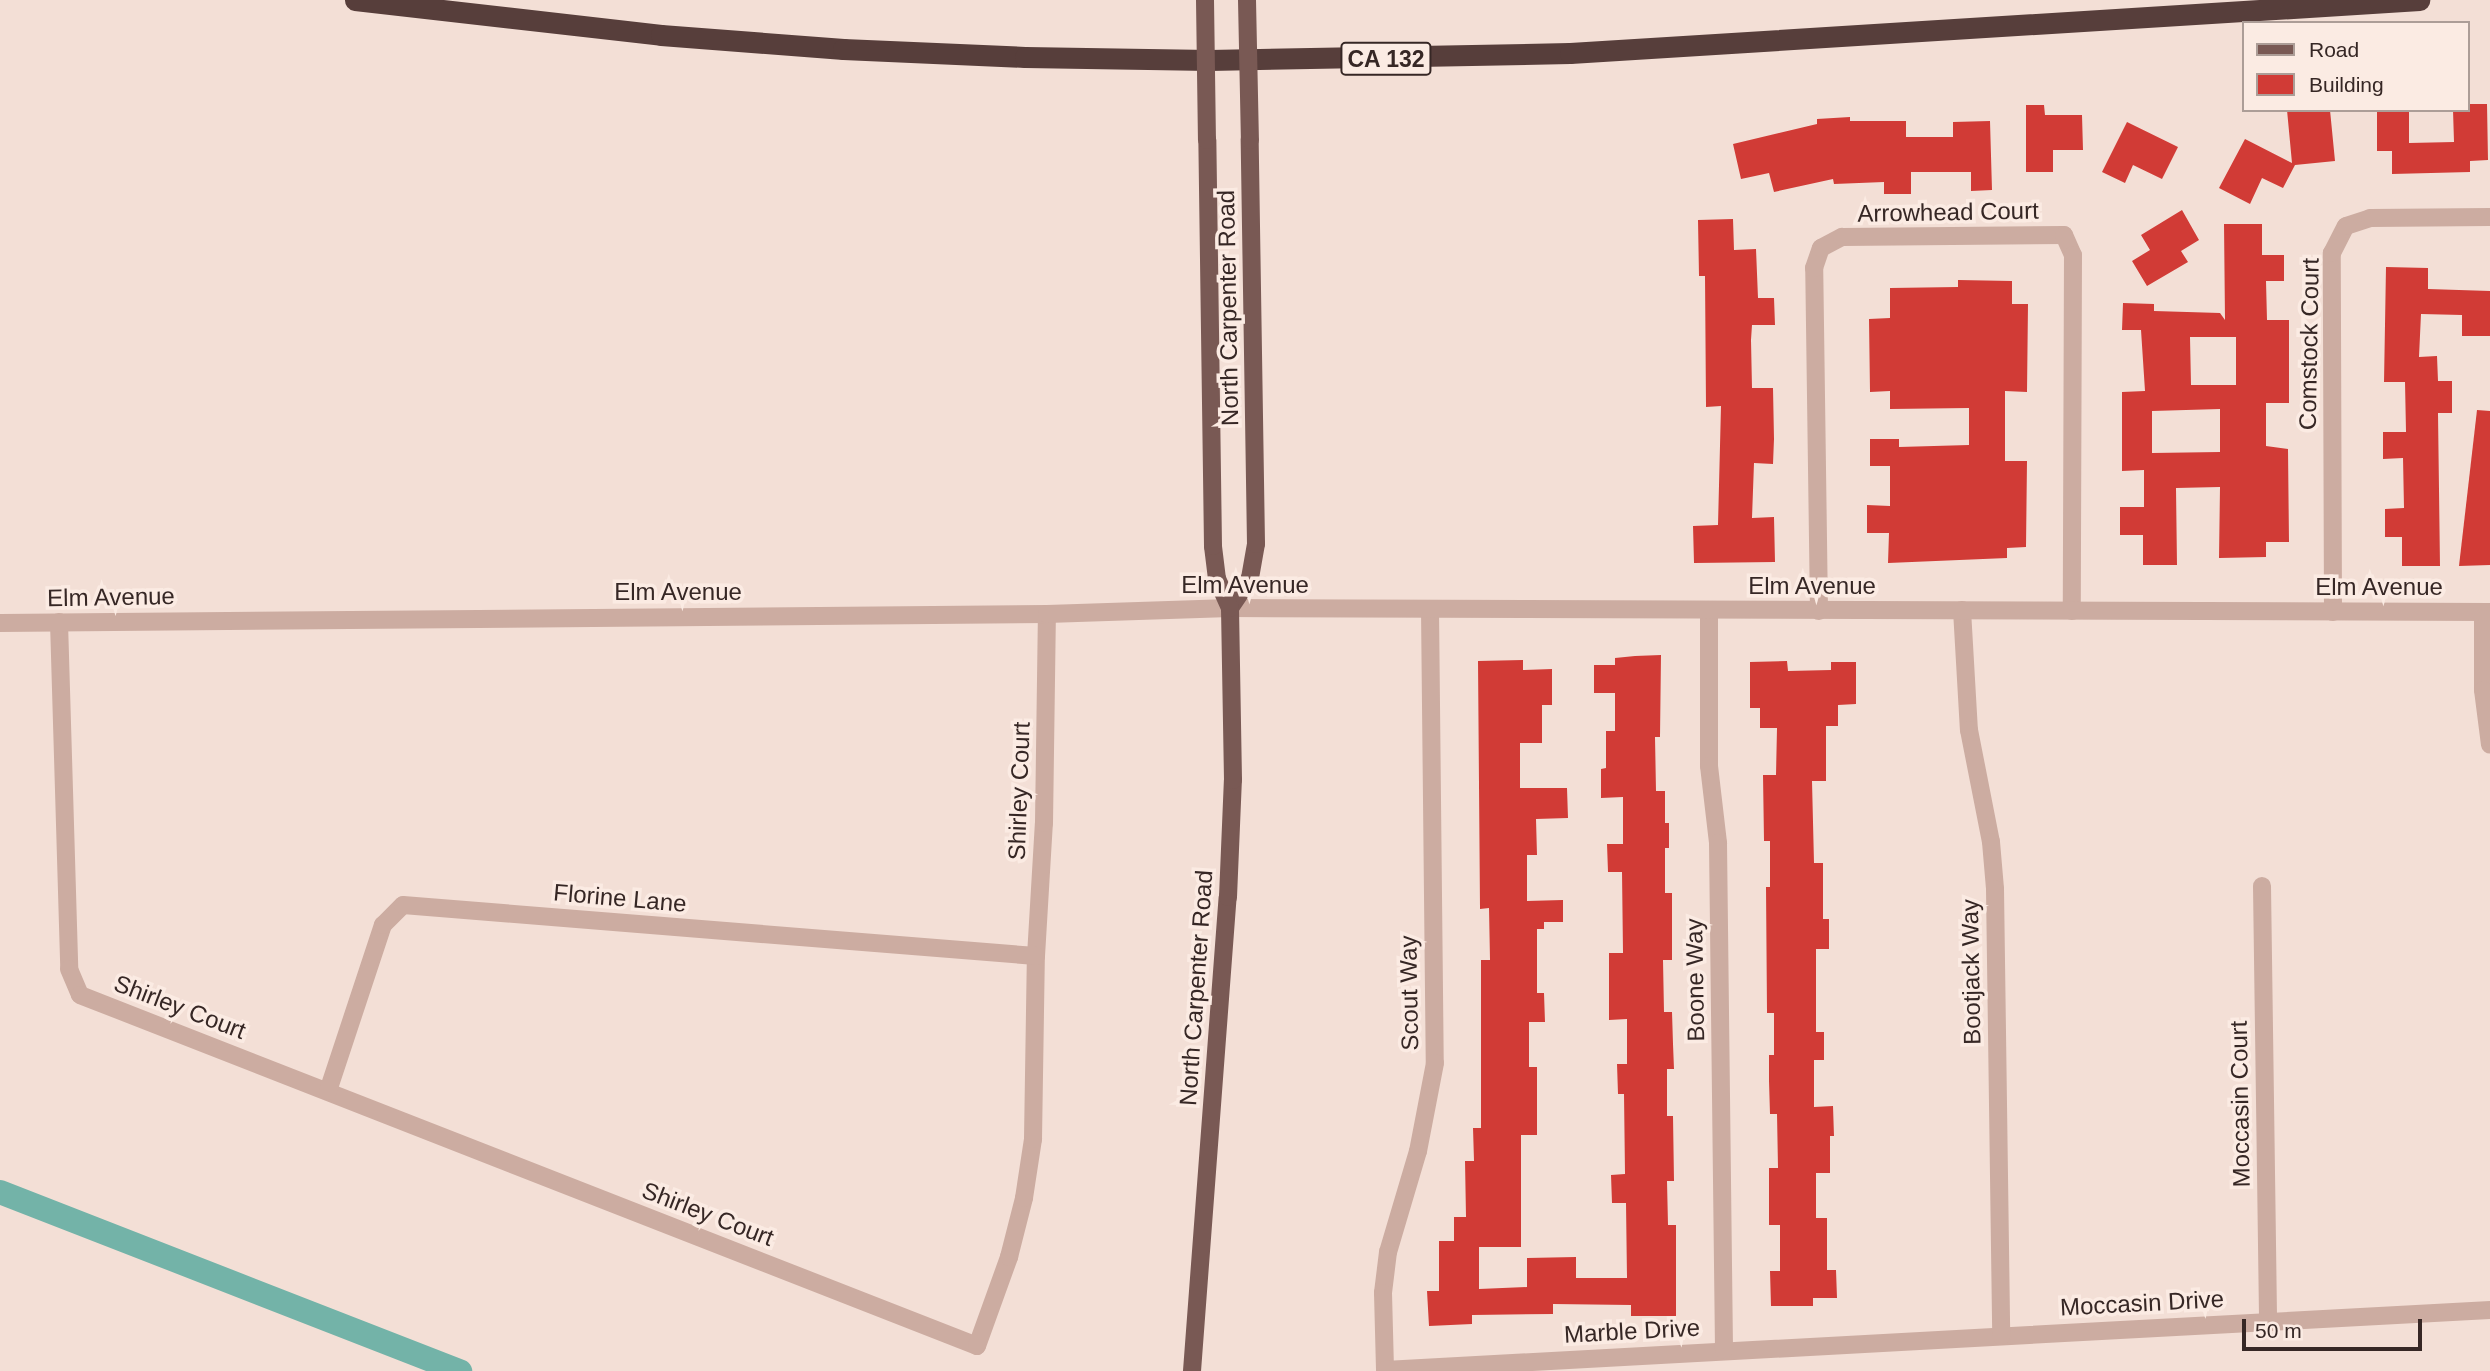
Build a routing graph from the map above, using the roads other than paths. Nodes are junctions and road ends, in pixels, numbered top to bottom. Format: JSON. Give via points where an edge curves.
{"nodes":[{"id":1,"x":355,"y":0,"type":"edge"},
{"id":2,"x":1205,"y":0,"type":"edge"},
{"id":3,"x":1247,"y":0,"type":"edge"},
{"id":4,"x":2419,"y":0,"type":"edge"},
{"id":5,"x":2490,"y":217,"type":"edge"},
{"id":6,"x":1230,"y":608,"type":"junction"},
{"id":7,"x":1430,"y":609,"type":"junction"},
{"id":8,"x":1709,"y":610,"type":"junction"},
{"id":9,"x":1962,"y":610,"type":"junction"},
{"id":10,"x":1819,"y":611,"type":"junction"},
{"id":11,"x":2072,"y":611,"type":"junction"},
{"id":12,"x":2333,"y":612,"type":"junction"},
{"id":13,"x":2487,"y":612,"type":"edge"},
{"id":14,"x":1047,"y":614,"type":"junction"},
{"id":15,"x":59,"y":622,"type":"junction"},
{"id":16,"x":0,"y":623,"type":"edge"},
{"id":17,"x":2490,"y":745,"type":"edge"},
{"id":18,"x":2262,"y":886,"type":"dead end"},
{"id":19,"x":1036,"y":956,"type":"junction"},
{"id":20,"x":328,"y":1091,"type":"junction"},
{"id":21,"x":2490,"y":1310,"type":"edge"},
{"id":22,"x":2267,"y":1321,"type":"junction"},
{"id":23,"x":2001,"y":1336,"type":"junction"},
{"id":24,"x":1882,"y":1342,"type":"joint"},
{"id":25,"x":1724,"y":1350,"type":"junction"},
{"id":26,"x":1385,"y":1370,"type":"edge"},
{"id":27,"x":1192,"y":1371,"type":"edge"}],
"edges":[{"from":1,"to":4,"type":"highway","number":"CA 132","via":[[830,48],[1209,60],[1570,53]]},
{"from":2,"to":6,"type":"main road","name":"North Carpenter Road","bridge":true,"via":[[1213,546],[1217,579]]},
{"from":3,"to":6,"type":"main road","name":"North Carpenter Road","bridge":true,"via":[[1256,544],[1250,578]]},
{"from":5,"to":12,"type":"street","name":"Comstock Court","via":[[2370,218],[2346,226],[2332,253]]},
{"from":6,"to":7,"type":"street","name":"Elm Avenue"},
{"from":6,"to":14,"type":"street","name":"Elm Avenue"},
{"from":6,"to":27,"type":"main road","name":"North Carpenter Road","via":[[1233,780],[1228,897]]},
{"from":7,"to":8,"type":"street","name":"Elm Avenue"},
{"from":7,"to":26,"type":"street","name":"Scout Way","via":[[1434,1063],[1418,1151],[1389,1249],[1383,1304]]},
{"from":8,"to":10,"type":"street","name":"Elm Avenue"},
{"from":8,"to":25,"type":"street","name":"Boone Way","via":[[1709,766],[1718,843]]},
{"from":9,"to":10,"type":"street","name":"Elm Avenue"},
{"from":9,"to":11,"type":"street","name":"Elm Avenue"},
{"from":9,"to":23,"type":"street","name":"Bootjack Way","via":[[1969,730],[1992,842],[1995,889]]},
{"from":10,"to":11,"type":"street","name":"Arrowhead Court","via":[[1814,268],[1821,248],[1842,237],[2064,235],[2073,255]]},
{"from":11,"to":12,"type":"street","name":"Elm Avenue"},
{"from":12,"to":13,"type":"street","name":"Elm Avenue"},
{"from":13,"to":17,"type":"street","via":[[2483,690]]},
{"from":14,"to":15,"type":"street","name":"Elm Avenue"},
{"from":14,"to":19,"type":"street","name":"Shirley Court","via":[[1044,823]]},
{"from":15,"to":16,"type":"street","name":"Elm Avenue"},
{"from":15,"to":20,"type":"street","name":"Shirley Court","via":[[69,969],[80,995]]},
{"from":18,"to":22,"type":"street","name":"Moccasin Court"},
{"from":19,"to":20,"type":"street","name":"Florine Lane","via":[[403,905],[383,925]]},
{"from":19,"to":20,"type":"street","name":"Shirley Court","via":[[1033,1139],[1009,1257],[977,1346]]},
{"from":21,"to":22,"type":"street","name":"Moccasin Drive"},
{"from":22,"to":23,"type":"street","name":"Moccasin Drive"},
{"from":23,"to":24,"type":"street","name":"Moccasin Drive"},
{"from":24,"to":25,"type":"street","name":"Marble Drive"},
{"from":25,"to":26,"type":"street","name":"Marble Drive"}]}
